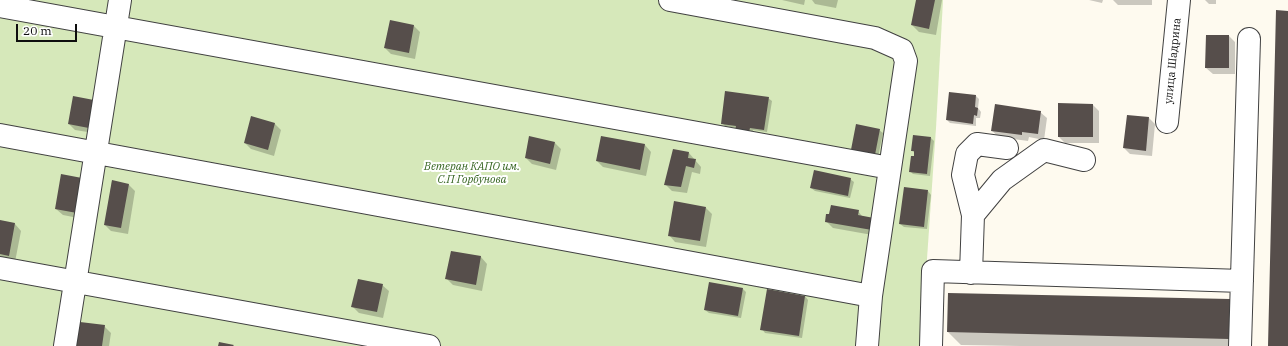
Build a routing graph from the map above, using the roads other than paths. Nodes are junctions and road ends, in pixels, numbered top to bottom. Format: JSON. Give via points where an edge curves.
{"nodes":[{"id":1,"x":120,"y":0,"type":"edge"},
{"id":2,"x":670,"y":0,"type":"edge"},
{"id":3,"x":1179,"y":0,"type":"edge"},
{"id":4,"x":0,"y":6,"type":"edge"},
{"id":5,"x":116,"y":27,"type":"junction"},
{"id":6,"x":1249,"y":39,"type":"dead end"},
{"id":7,"x":1167,"y":122,"type":"dead end"},
{"id":8,"x":0,"y":135,"type":"edge"},
{"id":9,"x":1007,"y":148,"type":"dead end"},
{"id":10,"x":96,"y":153,"type":"junction"},
{"id":11,"x":1084,"y":160,"type":"dead end"},
{"id":12,"x":890,"y":168,"type":"junction"},
{"id":13,"x":973,"y":215,"type":"junction"},
{"id":14,"x":0,"y":268,"type":"edge"},
{"id":15,"x":971,"y":273,"type":"junction"},
{"id":16,"x":75,"y":281,"type":"junction"},
{"id":17,"x":1242,"y":281,"type":"junction"},
{"id":18,"x":872,"y":296,"type":"junction"},
{"id":19,"x":65,"y":346,"type":"edge"},
{"id":20,"x":429,"y":346,"type":"edge"},
{"id":21,"x":867,"y":346,"type":"edge"},
{"id":22,"x":931,"y":346,"type":"edge"},
{"id":23,"x":1240,"y":346,"type":"edge"}],
"edges":[{"from":1,"to":5,"type":"street"},
{"from":2,"to":12,"type":"street","via":[[876,38],[902,50],[906,61]]},
{"from":3,"to":7,"type":"street","name":"улица Шадрина"},
{"from":4,"to":5,"type":"street"},
{"from":5,"to":10,"type":"street"},
{"from":5,"to":12,"type":"street"},
{"from":6,"to":17,"type":"street"},
{"from":8,"to":10,"type":"street"},
{"from":9,"to":13,"type":"street","via":[[977,144],[966,154],[963,174]]},
{"from":10,"to":16,"type":"street"},
{"from":10,"to":18,"type":"street"},
{"from":11,"to":13,"type":"street","via":[[1044,150],[1002,180]]},
{"from":12,"to":18,"type":"street"},
{"from":13,"to":15,"type":"street"},
{"from":14,"to":16,"type":"street"},
{"from":15,"to":17,"type":"street"},
{"from":15,"to":22,"type":"street","via":[[933,271]]},
{"from":16,"to":19,"type":"street"},
{"from":16,"to":20,"type":"street"},
{"from":17,"to":23,"type":"street"},
{"from":18,"to":21,"type":"street"}]}
